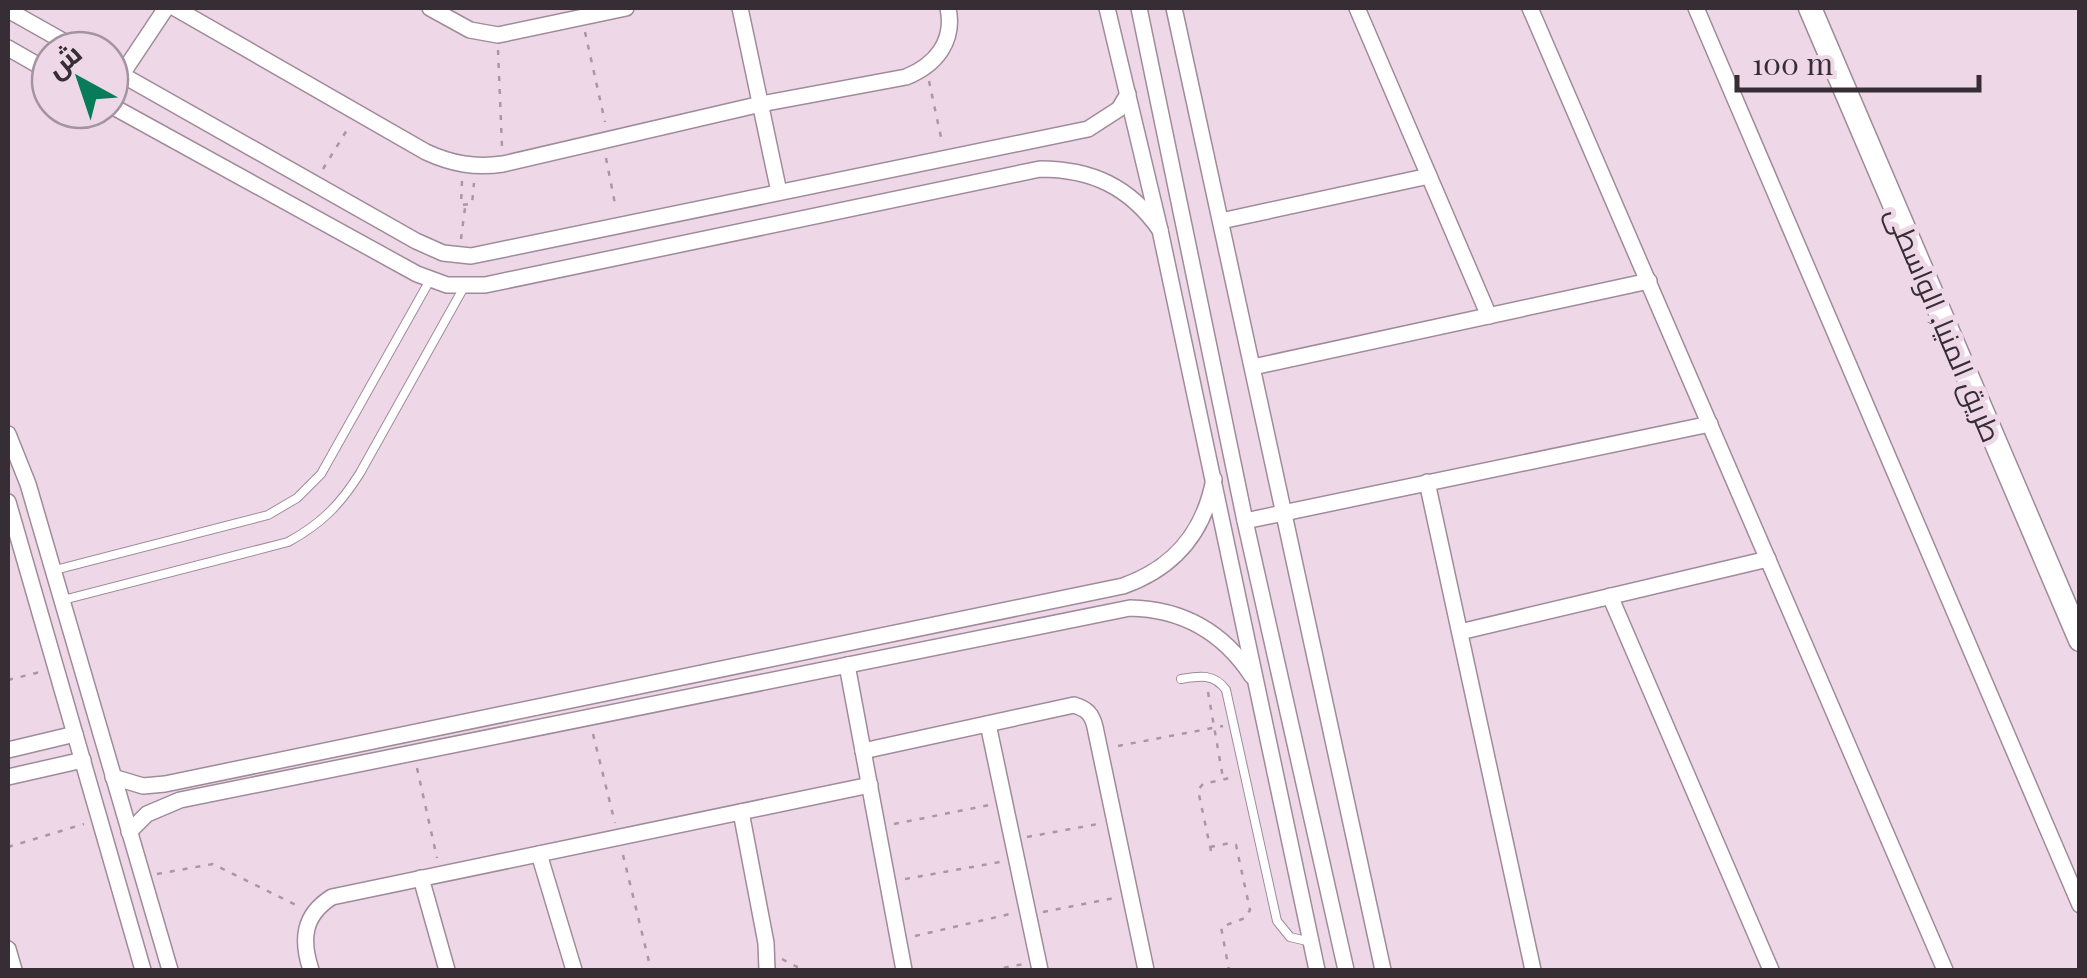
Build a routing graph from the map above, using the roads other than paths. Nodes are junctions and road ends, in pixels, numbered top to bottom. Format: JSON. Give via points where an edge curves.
{"nodes":[{"id":1,"x":166,"y":8,"type":"edge"},
{"id":2,"x":175,"y":8,"type":"edge"},
{"id":3,"x":430,"y":8,"type":"edge"},
{"id":4,"x":626,"y":8,"type":"edge"},
{"id":5,"x":740,"y":8,"type":"edge"},
{"id":6,"x":948,"y":8,"type":"edge"},
{"id":7,"x":1107,"y":8,"type":"edge"},
{"id":8,"x":1140,"y":8,"type":"edge"},
{"id":9,"x":1174,"y":8,"type":"edge"},
{"id":10,"x":1357,"y":8,"type":"edge"},
{"id":11,"x":1530,"y":8,"type":"edge"},
{"id":12,"x":1696,"y":8,"type":"edge"},
{"id":13,"x":1810,"y":8,"type":"edge"},
{"id":14,"x":11,"y":10,"type":"edge"},
{"id":15,"x":44,"y":30,"type":"edge"},
{"id":16,"x":8,"y":48,"type":"edge"},
{"id":17,"x":130,"y":53,"type":"edge"},
{"id":18,"x":30,"y":61,"type":"edge"},
{"id":19,"x":130,"y":79,"type":"edge"},
{"id":20,"x":1128,"y":94,"type":"junction"},
{"id":21,"x":761,"y":104,"type":"junction"},
{"id":22,"x":130,"y":115,"type":"edge"},
{"id":23,"x":1429,"y":176,"type":"junction"},
{"id":24,"x":780,"y":192,"type":"junction"},
{"id":25,"x":1221,"y":221,"type":"junction"},
{"id":26,"x":1160,"y":230,"type":"junction"},
{"id":27,"x":430,"y":280,"type":"junction"},
{"id":28,"x":1648,"y":282,"type":"junction"},
{"id":29,"x":464,"y":286,"type":"junction"},
{"id":30,"x":1490,"y":316,"type":"junction"},
{"id":31,"x":1253,"y":367,"type":"junction"},
{"id":32,"x":1710,"y":424,"type":"junction"},
{"id":33,"x":8,"y":434,"type":"edge"},
{"id":34,"x":1214,"y":480,"type":"junction"},
{"id":35,"x":1427,"y":482,"type":"junction"},
{"id":36,"x":8,"y":502,"type":"edge"},
{"id":37,"x":1284,"y":513,"type":"junction"},
{"id":38,"x":1245,"y":522,"type":"junction"},
{"id":39,"x":1768,"y":559,"type":"junction"},
{"id":40,"x":54,"y":570,"type":"junction"},
{"id":41,"x":1610,"y":596,"type":"junction"},
{"id":42,"x":62,"y":600,"type":"junction"},
{"id":43,"x":1460,"y":632,"type":"junction"},
{"id":44,"x":2080,"y":640,"type":"edge"},
{"id":45,"x":847,"y":665,"type":"junction"},
{"id":46,"x":1252,"y":676,"type":"junction"},
{"id":47,"x":1181,"y":678,"type":"dead end"},
{"id":48,"x":988,"y":724,"type":"junction"},
{"id":49,"x":75,"y":734,"type":"junction"},
{"id":50,"x":8,"y":750,"type":"edge"},
{"id":51,"x":863,"y":751,"type":"junction"},
{"id":52,"x":82,"y":760,"type":"junction"},
{"id":53,"x":8,"y":777,"type":"edge"},
{"id":54,"x":114,"y":777,"type":"junction"},
{"id":55,"x":870,"y":785,"type":"junction"},
{"id":56,"x":741,"y":812,"type":"junction"},
{"id":57,"x":130,"y":832,"type":"junction"},
{"id":58,"x":539,"y":854,"type":"junction"},
{"id":59,"x":421,"y":878,"type":"junction"},
{"id":60,"x":2080,"y":905,"type":"edge"},
{"id":61,"x":1311,"y":942,"type":"junction"},
{"id":62,"x":8,"y":949,"type":"edge"},
{"id":63,"x":1039,"y":966,"type":"edge"},
{"id":64,"x":14,"y":970,"type":"edge"},
{"id":65,"x":143,"y":970,"type":"edge"},
{"id":66,"x":170,"y":970,"type":"edge"},
{"id":67,"x":311,"y":970,"type":"edge"},
{"id":68,"x":447,"y":970,"type":"edge"},
{"id":69,"x":574,"y":970,"type":"edge"},
{"id":70,"x":767,"y":970,"type":"edge"},
{"id":71,"x":904,"y":970,"type":"edge"},
{"id":72,"x":1146,"y":970,"type":"edge"},
{"id":73,"x":1317,"y":970,"type":"edge"},
{"id":74,"x":1346,"y":970,"type":"edge"},
{"id":75,"x":1383,"y":970,"type":"edge"},
{"id":76,"x":1532,"y":970,"type":"edge"},
{"id":77,"x":1771,"y":970,"type":"edge"},
{"id":78,"x":1944,"y":970,"type":"edge"}],
"edges":[{"from":1,"to":17,"type":"street"},
{"from":2,"to":21,"type":"street","via":[[426,152],[470,166]]},
{"from":3,"to":4,"type":"street","via":[[470,30],[498,35]]},
{"from":5,"to":21,"type":"street"},
{"from":6,"to":21,"type":"street","via":[[948,36],[927,69]]},
{"from":7,"to":20,"type":"street"},
{"from":8,"to":38,"type":"street"},
{"from":9,"to":25,"type":"street"},
{"from":10,"to":23,"type":"street"},
{"from":11,"to":28,"type":"street"},
{"from":12,"to":60,"type":"street"},
{"from":13,"to":44,"type":"main road","name":"طريق المنيا, الواسطى"},
{"from":14,"to":15,"type":"street"},
{"from":16,"to":18,"type":"street"},
{"from":19,"to":24,"type":"street","via":[[429,248],[458,256]]},
{"from":20,"to":24,"type":"street","via":[[1119,109],[1088,129]]},
{"from":20,"to":26,"type":"street"},
{"from":21,"to":24,"type":"street"},
{"from":22,"to":27,"type":"street"},
{"from":23,"to":25,"type":"street"},
{"from":23,"to":30,"type":"street"},
{"from":25,"to":31,"type":"street"},
{"from":26,"to":29,"type":"street","via":[[1110,182],[1040,169]]},
{"from":26,"to":34,"type":"street"},
{"from":27,"to":29,"type":"street"},
{"from":27,"to":40,"type":"lane","via":[[321,474],[297,498],[237,525]]},
{"from":28,"to":30,"type":"street"},
{"from":28,"to":32,"type":"street"},
{"from":29,"to":42,"type":"lane","via":[[360,473],[318,525],[288,542]]},
{"from":30,"to":31,"type":"street"},
{"from":31,"to":37,"type":"street"},
{"from":32,"to":35,"type":"street"},
{"from":32,"to":39,"type":"street"},
{"from":33,"to":40,"type":"street"},
{"from":34,"to":46,"type":"street"},
{"from":34,"to":54,"type":"street","via":[[1185,547],[1157,571],[1123,586],[166,784],[143,786]]},
{"from":35,"to":37,"type":"street"},
{"from":35,"to":43,"type":"street"},
{"from":36,"to":49,"type":"street"},
{"from":37,"to":38,"type":"street"},
{"from":37,"to":75,"type":"street"},
{"from":38,"to":74,"type":"street"},
{"from":39,"to":41,"type":"street"},
{"from":39,"to":78,"type":"street"},
{"from":40,"to":42,"type":"street"},
{"from":41,"to":43,"type":"street"},
{"from":41,"to":77,"type":"street"},
{"from":42,"to":54,"type":"street"},
{"from":43,"to":76,"type":"street"},
{"from":45,"to":46,"type":"street","via":[[1149,608],[1216,635]]},
{"from":45,"to":51,"type":"street"},
{"from":45,"to":57,"type":"street","via":[[180,800],[147,814]]},
{"from":46,"to":61,"type":"street"},
{"from":47,"to":61,"type":"lane","via":[[1205,676],[1226,690],[1277,922],[1290,937]]},
{"from":48,"to":51,"type":"street"},
{"from":48,"to":63,"type":"street"},
{"from":48,"to":72,"type":"street","via":[[1074,705],[1092,716]]},
{"from":49,"to":50,"type":"street"},
{"from":49,"to":52,"type":"street"},
{"from":51,"to":55,"type":"street"},
{"from":52,"to":53,"type":"street"},
{"from":52,"to":65,"type":"street"},
{"from":54,"to":57,"type":"street"},
{"from":55,"to":56,"type":"street"},
{"from":55,"to":71,"type":"street"},
{"from":56,"to":58,"type":"street"},
{"from":56,"to":70,"type":"street"},
{"from":57,"to":66,"type":"street"},
{"from":58,"to":59,"type":"street"},
{"from":58,"to":69,"type":"street"},
{"from":59,"to":67,"type":"street","via":[[332,898],[312,914],[304,934]]},
{"from":59,"to":68,"type":"street"},
{"from":61,"to":73,"type":"street"},
{"from":62,"to":64,"type":"street"}]}
